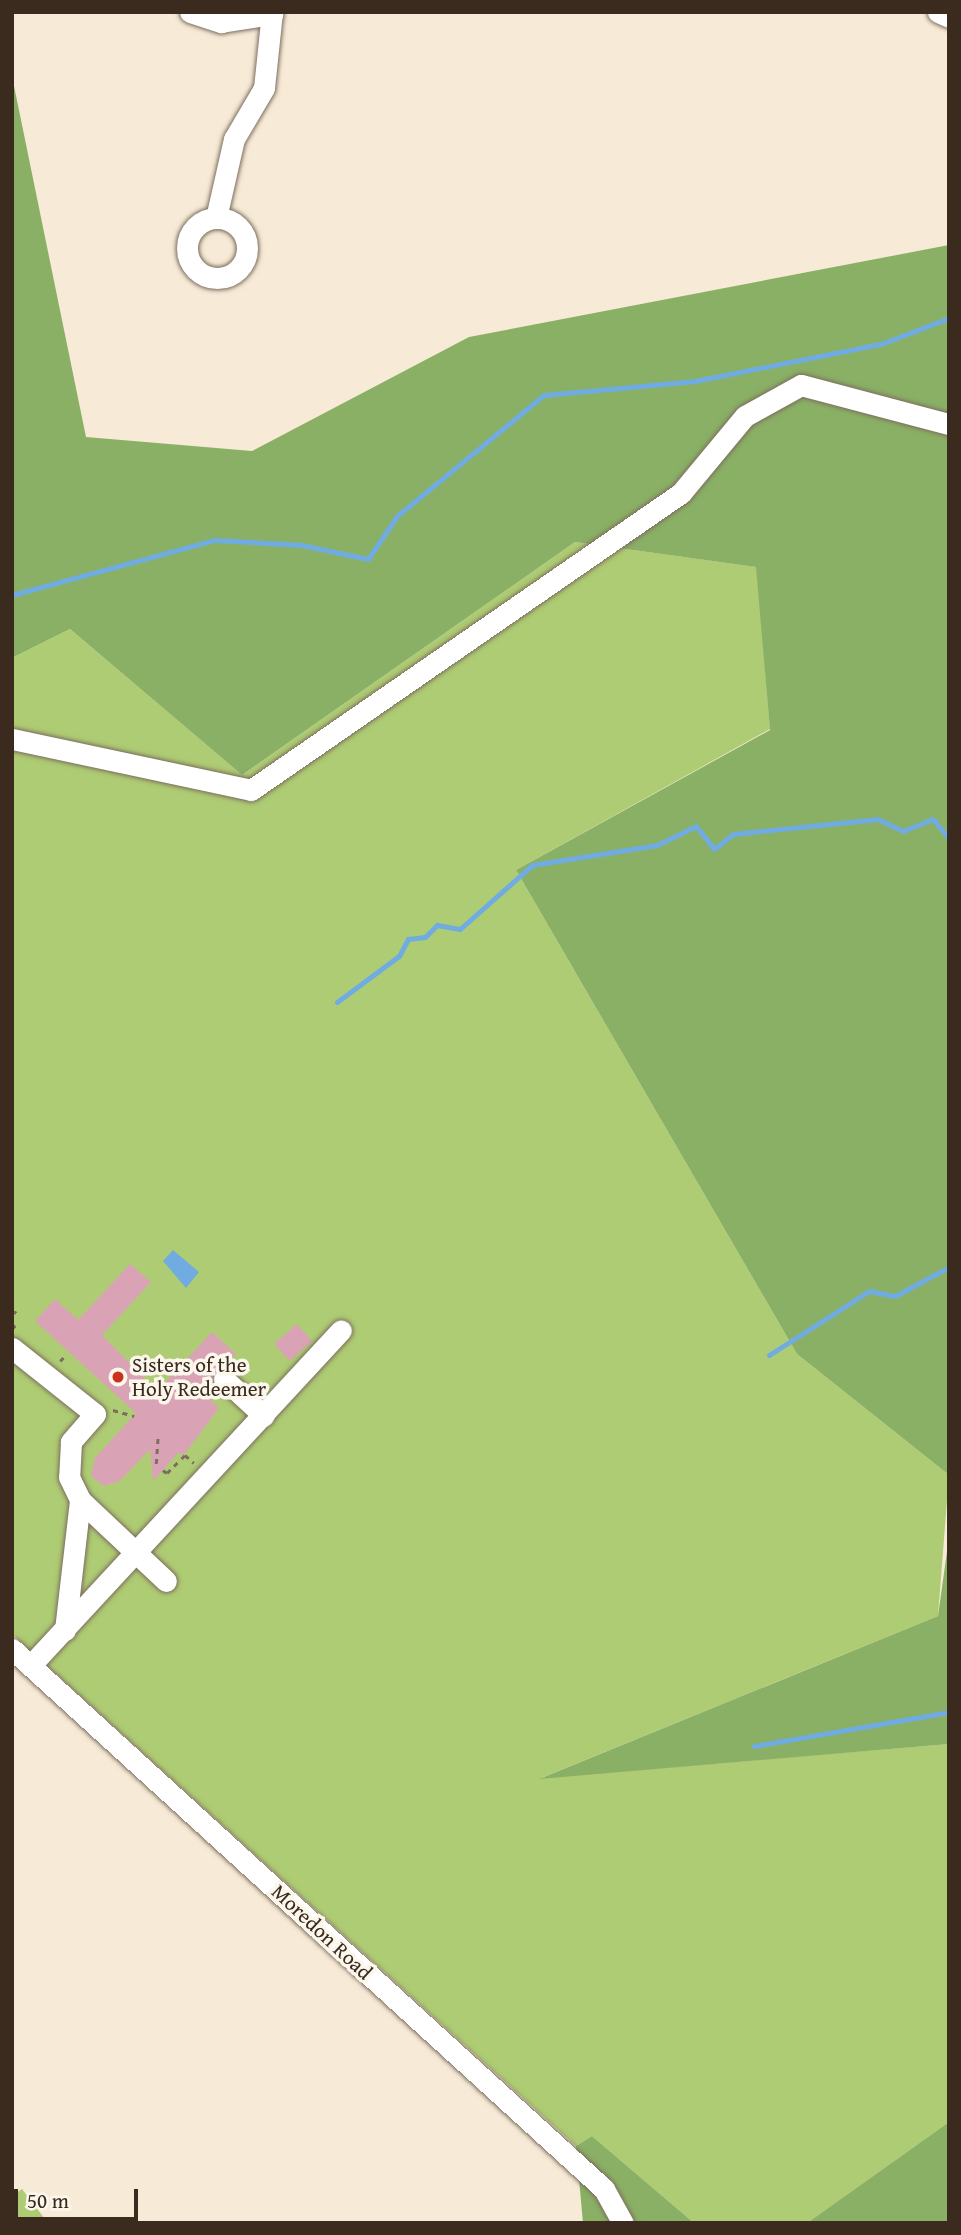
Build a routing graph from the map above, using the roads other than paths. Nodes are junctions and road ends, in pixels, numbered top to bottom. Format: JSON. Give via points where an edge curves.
{"nodes":[{"id":1,"x":190,"y":12,"type":"edge"},
{"id":2,"x":939,"y":12,"type":"edge"},
{"id":3,"x":272,"y":13,"type":"edge"},
{"id":4,"x":949,"y":16,"type":"edge"},
{"id":5,"x":216,"y":218,"type":"dead end"},
{"id":6,"x":949,"y":424,"type":"edge"},
{"id":7,"x":12,"y":739,"type":"edge"},
{"id":8,"x":341,"y":1330,"type":"dead end"},
{"id":9,"x":12,"y":1348,"type":"edge"},
{"id":10,"x":224,"y":1380,"type":"dead end"},
{"id":11,"x":264,"y":1416,"type":"junction"},
{"id":12,"x":80,"y":1500,"type":"junction"},
{"id":13,"x":136,"y":1553,"type":"junction"},
{"id":14,"x":166,"y":1581,"type":"dead end"},
{"id":15,"x":65,"y":1630,"type":"junction"},
{"id":16,"x":12,"y":1648,"type":"edge"},
{"id":17,"x":31,"y":1665,"type":"junction"},
{"id":18,"x":623,"y":2223,"type":"edge"}],
"edges":[{"from":1,"to":3,"type":"street","via":[[221,22]]},
{"from":2,"to":4,"type":"street"},
{"from":3,"to":5,"type":"street","via":[[264,88],[234,139]]},
{"from":6,"to":7,"type":"street","via":[[801,386],[745,415],[681,493],[251,790]]},
{"from":8,"to":11,"type":"street"},
{"from":9,"to":12,"type":"street","via":[[95,1414],[70,1450],[69,1477]]},
{"from":10,"to":11,"type":"street"},
{"from":11,"to":13,"type":"street"},
{"from":12,"to":13,"type":"street"},
{"from":12,"to":15,"type":"street"},
{"from":13,"to":14,"type":"street"},
{"from":13,"to":15,"type":"street"},
{"from":15,"to":17,"type":"street"},
{"from":16,"to":17,"type":"street","name":"Moredon Road"},
{"from":17,"to":18,"type":"street","name":"Moredon Road","via":[[604,2189]]}]}
